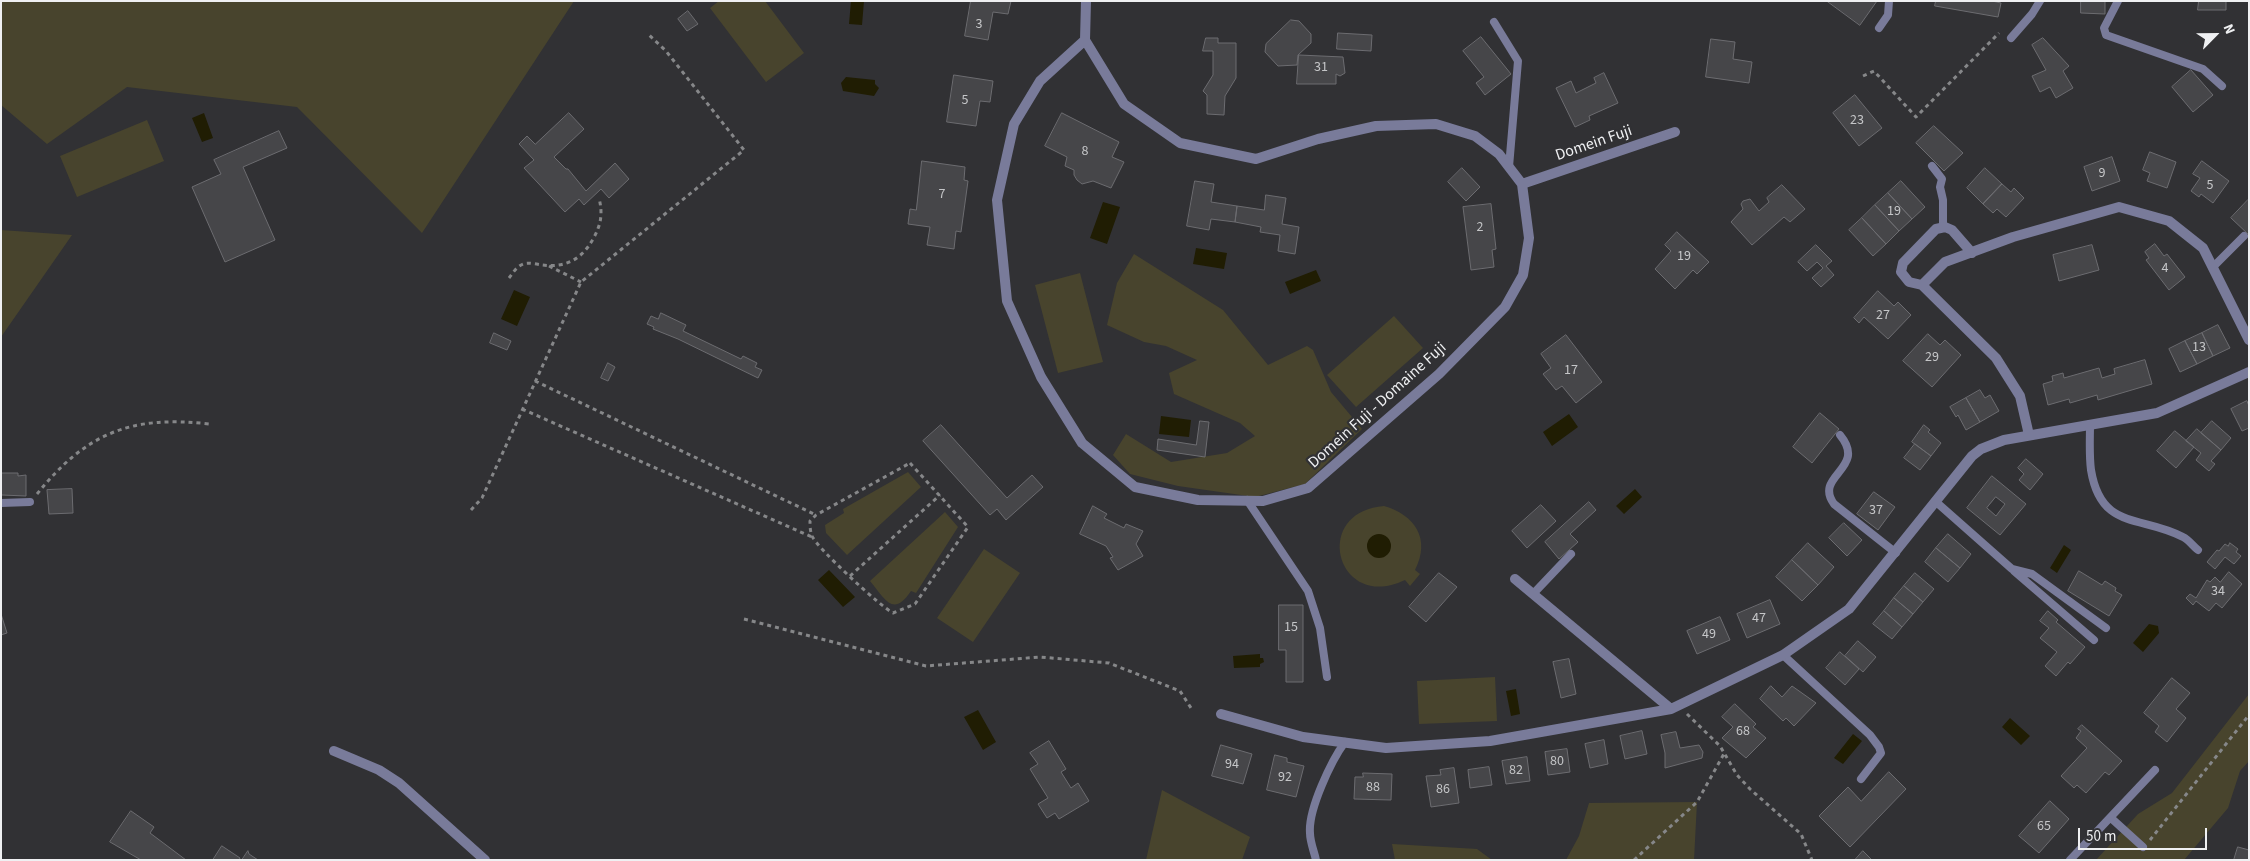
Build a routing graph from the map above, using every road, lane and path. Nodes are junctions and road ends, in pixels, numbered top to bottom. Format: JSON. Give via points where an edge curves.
{"nodes":[{"id":1,"x":1086,"y":1,"type":"edge"},
{"id":2,"x":1889,"y":1,"type":"edge"},
{"id":3,"x":2040,"y":1,"type":"edge"},
{"id":4,"x":2118,"y":1,"type":"edge"},
{"id":5,"x":1494,"y":22,"type":"dead end"},
{"id":6,"x":2006,"y":27,"type":"dead end"},
{"id":7,"x":1879,"y":28,"type":"dead end"},
{"id":8,"x":649,"y":35,"type":"dead end"},
{"id":9,"x":2010,"y":38,"type":"dead end"},
{"id":10,"x":1085,"y":40,"type":"junction"},
{"id":11,"x":1863,"y":76,"type":"dead end"},
{"id":12,"x":2222,"y":86,"type":"dead end"},
{"id":13,"x":1676,"y":132,"type":"dead end"},
{"id":14,"x":1932,"y":166,"type":"dead end"},
{"id":15,"x":1509,"y":168,"type":"junction"},
{"id":16,"x":1522,"y":184,"type":"junction"},
{"id":17,"x":599,"y":198,"type":"dead end"},
{"id":18,"x":1943,"y":228,"type":"junction"},
{"id":19,"x":2244,"y":236,"type":"dead end"},
{"id":20,"x":1972,"y":253,"type":"junction"},
{"id":21,"x":548,"y":265,"type":"junction"},
{"id":22,"x":2213,"y":267,"type":"junction"},
{"id":23,"x":509,"y":278,"type":"dead end"},
{"id":24,"x":581,"y":282,"type":"junction"},
{"id":25,"x":1922,"y":285,"type":"junction"},
{"id":26,"x":2249,"y":340,"type":"edge"},
{"id":27,"x":2249,"y":372,"type":"edge"},
{"id":28,"x":535,"y":381,"type":"junction"},
{"id":29,"x":522,"y":409,"type":"junction"},
{"id":30,"x":209,"y":424,"type":"dead end"},
{"id":31,"x":2090,"y":424,"type":"junction"},
{"id":32,"x":1840,"y":435,"type":"dead end"},
{"id":33,"x":2029,"y":435,"type":"junction"},
{"id":34,"x":940,"y":495,"type":"junction"},
{"id":35,"x":1247,"y":500,"type":"junction"},
{"id":36,"x":1936,"y":501,"type":"junction"},
{"id":37,"x":30,"y":502,"type":"joint"},
{"id":38,"x":1,"y":503,"type":"edge"},
{"id":39,"x":471,"y":510,"type":"dead end"},
{"id":40,"x":816,"y":515,"type":"junction"},
{"id":41,"x":812,"y":537,"type":"junction"},
{"id":42,"x":2198,"y":550,"type":"dead end"},
{"id":43,"x":1896,"y":553,"type":"junction"},
{"id":44,"x":1571,"y":554,"type":"dead end"},
{"id":45,"x":2012,"y":569,"type":"junction"},
{"id":46,"x":850,"y":576,"type":"junction"},
{"id":47,"x":1515,"y":580,"type":"dead end"},
{"id":48,"x":1533,"y":594,"type":"junction"},
{"id":49,"x":744,"y":619,"type":"dead end"},
{"id":50,"x":2106,"y":628,"type":"dead end"},
{"id":51,"x":2094,"y":640,"type":"dead end"},
{"id":52,"x":1783,"y":655,"type":"junction"},
{"id":53,"x":1327,"y":677,"type":"dead end"},
{"id":54,"x":1675,"y":707,"type":"junction"},
{"id":55,"x":1191,"y":708,"type":"dead end"},
{"id":56,"x":1221,"y":714,"type":"dead end"},
{"id":57,"x":2249,"y":715,"type":"edge"},
{"id":58,"x":1344,"y":742,"type":"junction"},
{"id":59,"x":334,"y":751,"type":"dead end"},
{"id":60,"x":1725,"y":752,"type":"junction"},
{"id":61,"x":2156,"y":770,"type":"dead end"},
{"id":62,"x":1862,"y":779,"type":"dead end"},
{"id":63,"x":2112,"y":818,"type":"junction"},
{"id":64,"x":2143,"y":847,"type":"joint"},
{"id":65,"x":485,"y":860,"type":"edge"},
{"id":66,"x":1316,"y":860,"type":"edge"},
{"id":67,"x":1634,"y":860,"type":"edge"},
{"id":68,"x":1812,"y":860,"type":"edge"},
{"id":69,"x":2070,"y":860,"type":"edge"}],
"edges":[{"from":1,"to":10,"type":"street"},
{"from":2,"to":7,"type":"lane","via":[[1888,16]]},
{"from":3,"to":9,"type":"lane"},
{"from":4,"to":12,"type":"lane","via":[[2104,28],[2106,35],[2203,69]]},
{"from":5,"to":15,"type":"lane","via":[[1518,61]]},
{"from":6,"to":11,"type":"path","via":[[1916,117],[1874,71]]},
{"from":8,"to":24,"type":"path","via":[[666,50],[744,150]]},
{"from":10,"to":15,"type":"street","via":[[1124,104],[1180,143],[1256,159],[1318,139],[1376,126],[1436,124],[1475,136],[1499,154]]},
{"from":10,"to":35,"type":"street","name":"Domein Fuji - Domaine Fuji","via":[[1040,81],[1014,124],[996,200],[1007,302],[1041,377],[1082,443],[1135,487],[1198,500]]},
{"from":13,"to":16,"type":"street","name":"Domein Fuji"},
{"from":14,"to":18,"type":"lane","via":[[1942,179]]},
{"from":15,"to":16,"type":"street"},
{"from":16,"to":35,"type":"street","name":"Domein Fuji - Domaine Fuji","via":[[1529,238],[1523,275],[1505,307],[1439,374],[1308,488],[1263,501]]},
{"from":17,"to":21,"type":"path","via":[[600,225],[583,253],[575,262]]},
{"from":18,"to":20,"type":"street","via":[[1952,230]]},
{"from":18,"to":25,"type":"street","via":[[1936,229],[1903,263],[1901,272],[1904,277],[1909,282]]},
{"from":19,"to":22,"type":"lane"},
{"from":20,"to":22,"type":"street","via":[[2012,237],[2119,207],[2169,221],[2203,248]]},
{"from":20,"to":25,"type":"street","via":[[1945,262]]},
{"from":21,"to":23,"type":"path","via":[[524,263]]},
{"from":21,"to":24,"type":"path"},
{"from":22,"to":26,"type":"street"},
{"from":24,"to":28,"type":"path"},
{"from":25,"to":33,"type":"street","via":[[1996,358],[2020,396]]},
{"from":27,"to":31,"type":"street","via":[[2157,413]]},
{"from":28,"to":29,"type":"path"},
{"from":28,"to":40,"type":"path"},
{"from":29,"to":39,"type":"path","via":[[482,498]]},
{"from":29,"to":41,"type":"path"},
{"from":30,"to":37,"type":"path","via":[[184,421],[150,423],[97,439],[54,472]]},
{"from":31,"to":33,"type":"street"},
{"from":31,"to":42,"type":"lane","via":[[2091,470],[2106,507],[2115,515],[2184,537]]},
{"from":32,"to":43,"type":"lane","via":[[1849,449],[1849,456],[1829,487],[1829,498]]},
{"from":33,"to":36,"type":"street","via":[[2004,440],[1972,456]]},
{"from":34,"to":40,"type":"path","via":[[910,462]]},
{"from":34,"to":46,"type":"path"},
{"from":34,"to":46,"type":"path","via":[[968,527],[915,604],[893,613],[886,610]]},
{"from":35,"to":53,"type":"lane","via":[[1308,591],[1320,628]]},
{"from":36,"to":43,"type":"street"},
{"from":36,"to":45,"type":"lane"},
{"from":37,"to":38,"type":"lane"},
{"from":40,"to":41,"type":"path","via":[[810,520]]},
{"from":41,"to":46,"type":"path"},
{"from":43,"to":52,"type":"street","via":[[1849,609]]},
{"from":44,"to":48,"type":"lane"},
{"from":45,"to":50,"type":"lane","via":[[2032,574]]},
{"from":45,"to":51,"type":"lane"},
{"from":47,"to":48,"type":"street"},
{"from":48,"to":54,"type":"street"},
{"from":49,"to":55,"type":"path","via":[[926,666],[1040,657],[1109,663],[1180,691]]},
{"from":52,"to":54,"type":"street"},
{"from":52,"to":62,"type":"lane","via":[[1879,747],[1881,753]]},
{"from":54,"to":58,"type":"street","via":[[1490,742],[1386,748]]},
{"from":54,"to":60,"type":"path"},
{"from":56,"to":58,"type":"street","via":[[1303,736]]},
{"from":57,"to":64,"type":"path"},
{"from":58,"to":66,"type":"lane","via":[[1321,787],[1310,823]]},
{"from":59,"to":65,"type":"street","via":[[379,770],[399,783]]},
{"from":60,"to":67,"type":"path","via":[[1696,802]]},
{"from":60,"to":68,"type":"path","via":[[1750,790],[1801,834]]},
{"from":61,"to":63,"type":"lane"},
{"from":63,"to":64,"type":"lane"},
{"from":63,"to":69,"type":"lane"}]}
